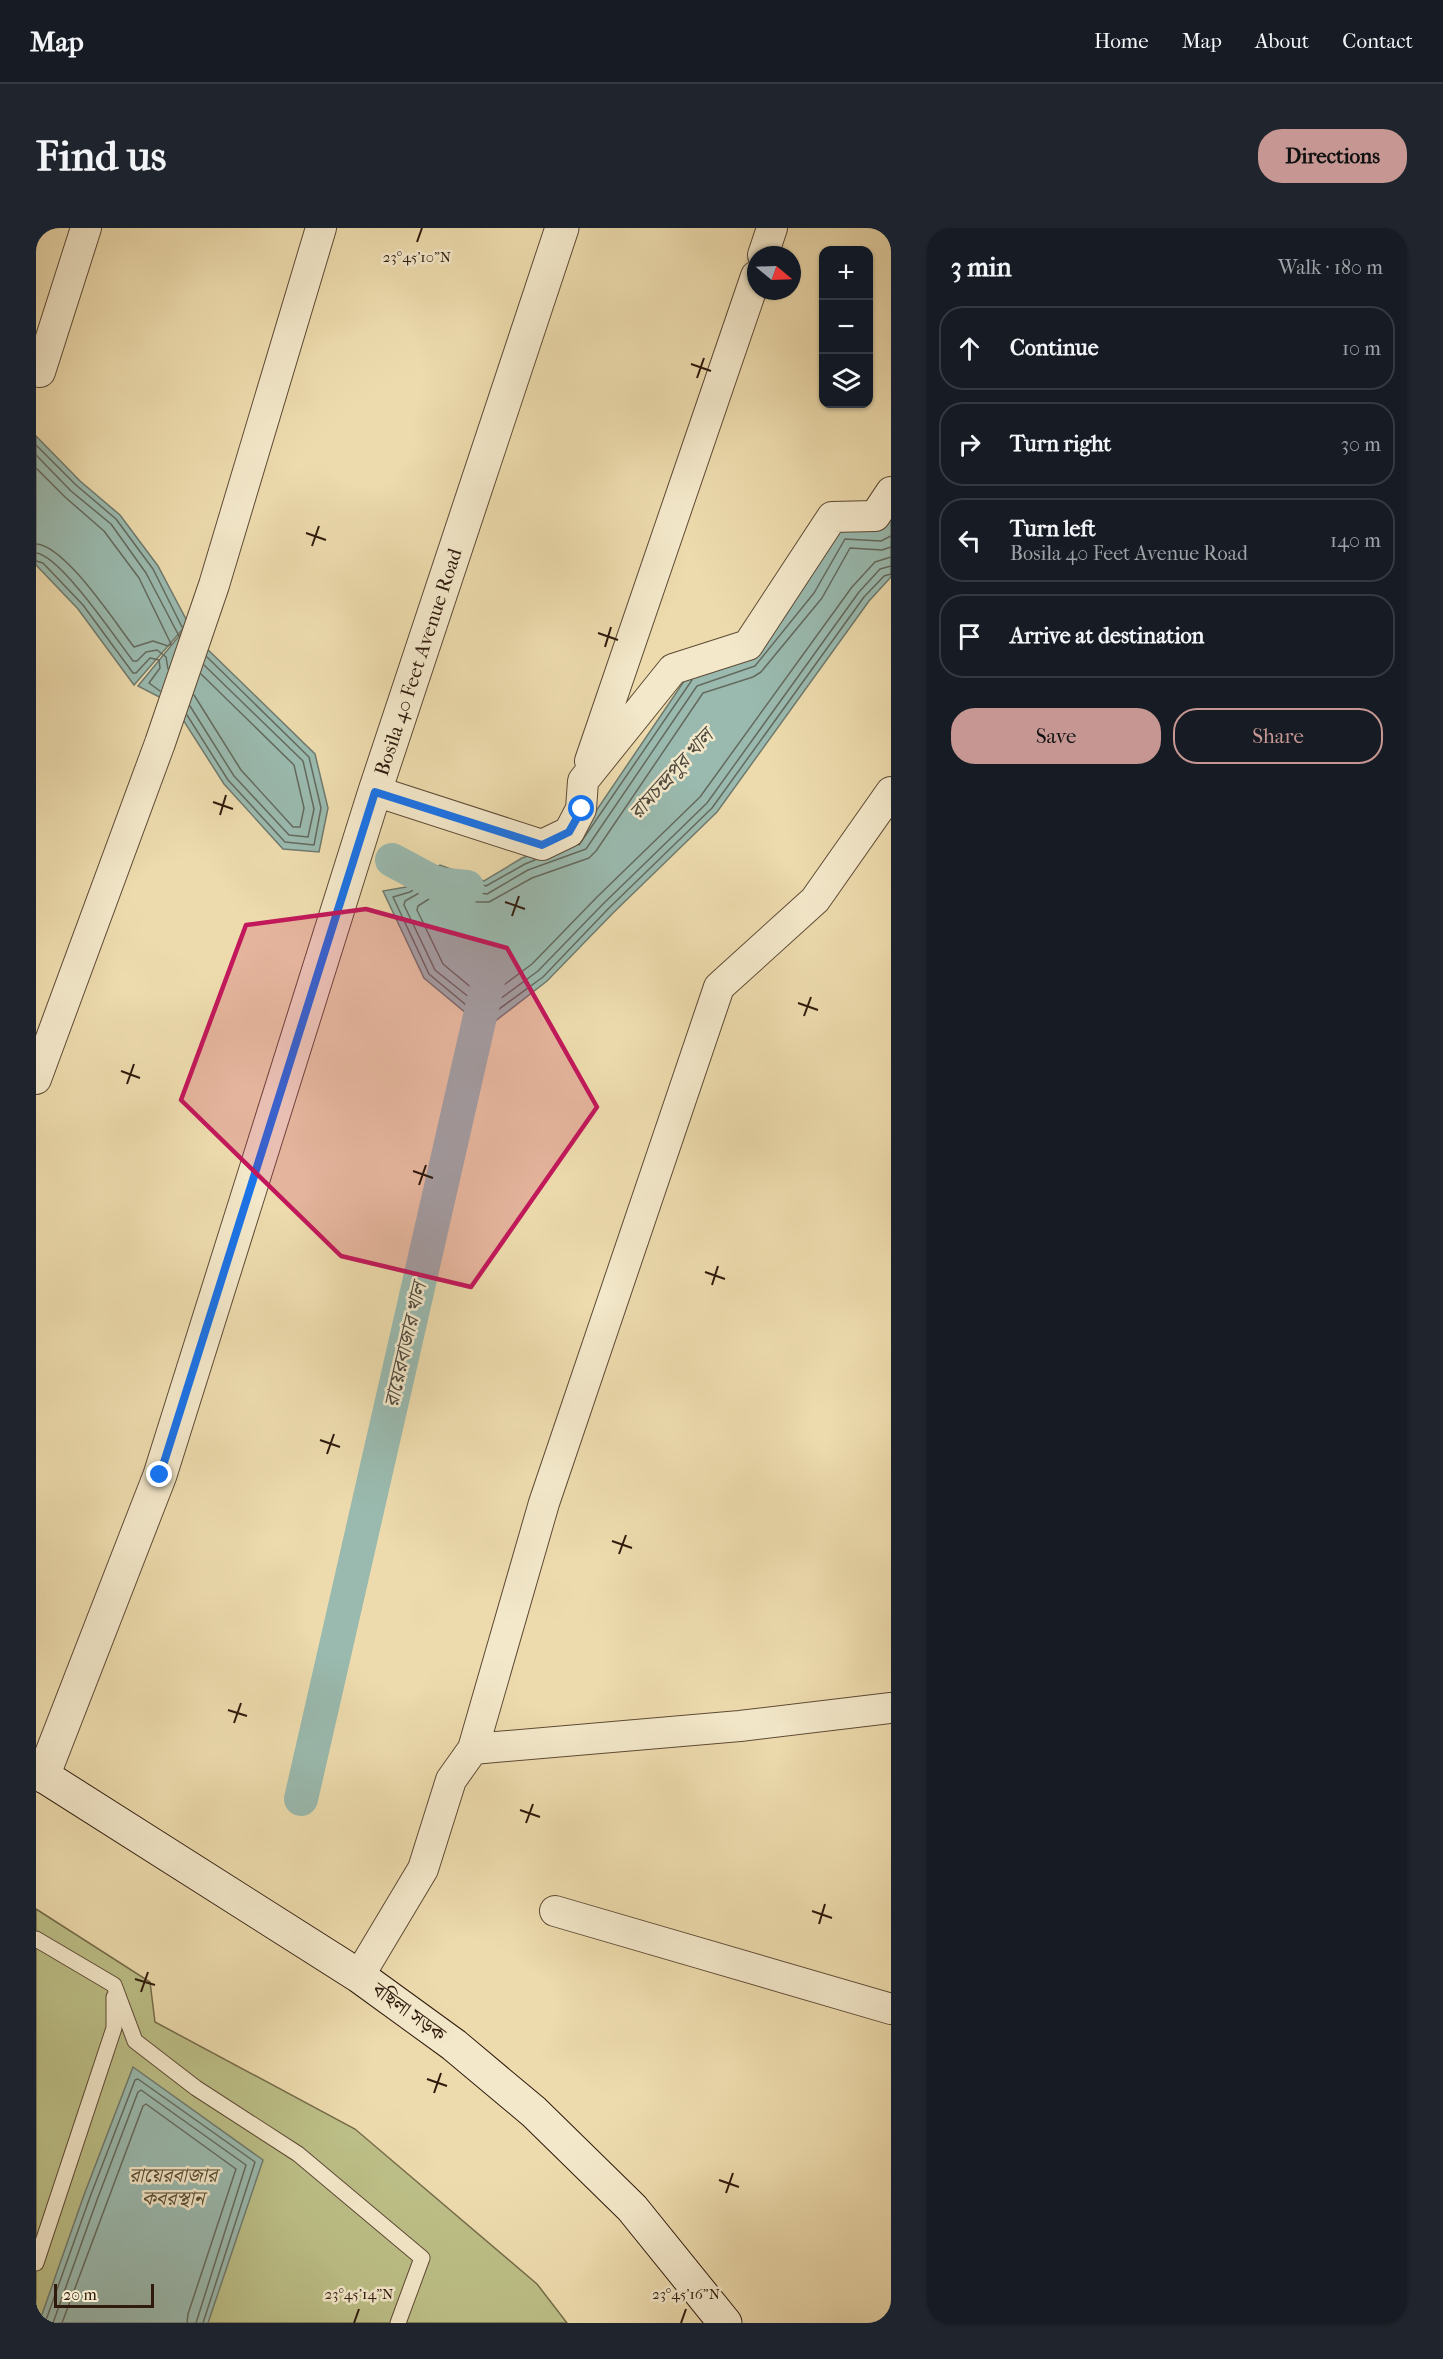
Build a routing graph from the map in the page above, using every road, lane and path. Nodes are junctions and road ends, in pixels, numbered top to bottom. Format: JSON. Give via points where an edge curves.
{"nodes":[{"id":1,"x":86,"y":228,"type":"edge"},
{"id":2,"x":321,"y":228,"type":"edge"},
{"id":3,"x":562,"y":228,"type":"edge"},
{"id":4,"x":772,"y":228,"type":"edge"},
{"id":5,"x":766,"y":246,"type":"edge"},
{"id":6,"x":748,"y":300,"type":"edge"},
{"id":7,"x":40,"y":372,"type":"dead end"},
{"id":8,"x":891,"y":492,"type":"edge"},
{"id":9,"x":583,"y":781,"type":"junction"},
{"id":10,"x":375,"y":792,"type":"junction"},
{"id":11,"x":891,"y":792,"type":"edge"},
{"id":12,"x":36,"y":1079,"type":"edge"},
{"id":13,"x":891,"y":1708,"type":"edge"},
{"id":14,"x":473,"y":1749,"type":"junction"},
{"id":15,"x":40,"y":1773,"type":"edge"},
{"id":16,"x":555,"y":1911,"type":"dead end"},
{"id":17,"x":36,"y":1939,"type":"edge"},
{"id":18,"x":359,"y":1976,"type":"junction"},
{"id":19,"x":114,"y":1985,"type":"junction"},
{"id":20,"x":891,"y":2009,"type":"edge"},
{"id":21,"x":43,"y":2216,"type":"edge"},
{"id":22,"x":36,"y":2262,"type":"edge"},
{"id":23,"x":398,"y":2323,"type":"edge"},
{"id":24,"x":725,"y":2323,"type":"edge"}],
"edges":[{"from":1,"to":7,"type":"street"},
{"from":2,"to":12,"type":"street","via":[[214,585]]},
{"from":3,"to":10,"type":"street","name":"Bosila 40 Feet Avenue Road"},
{"from":4,"to":5,"type":"street"},
{"from":6,"to":9,"type":"street"},
{"from":8,"to":9,"type":"street","via":[[875,516],[832,517],[748,645],[673,669]]},
{"from":9,"to":10,"type":"street","via":[[582,809],[569,832],[542,845]]},
{"from":10,"to":15,"type":"street","name":"Bosila 40 Feet Avenue Road","via":[[160,1475]]},
{"from":11,"to":14,"type":"street","via":[[815,900],[719,987],[544,1503]]},
{"from":13,"to":14,"type":"street","via":[[740,1726]]},
{"from":14,"to":18,"type":"street","via":[[451,1780],[423,1869]]},
{"from":15,"to":18,"type":"street","name":"বছিলা সড়ক"},
{"from":16,"to":20,"type":"street"},
{"from":17,"to":19,"type":"lane"},
{"from":18,"to":24,"type":"street","name":"বছিলা সড়ক","via":[[454,2045],[534,2112],[632,2208]]},
{"from":19,"to":21,"type":"lane","via":[[114,2028]]},
{"from":19,"to":23,"type":"lane","via":[[135,2041],[196,2088],[298,2154],[422,2258]]},
{"from":21,"to":22,"type":"lane"}]}
